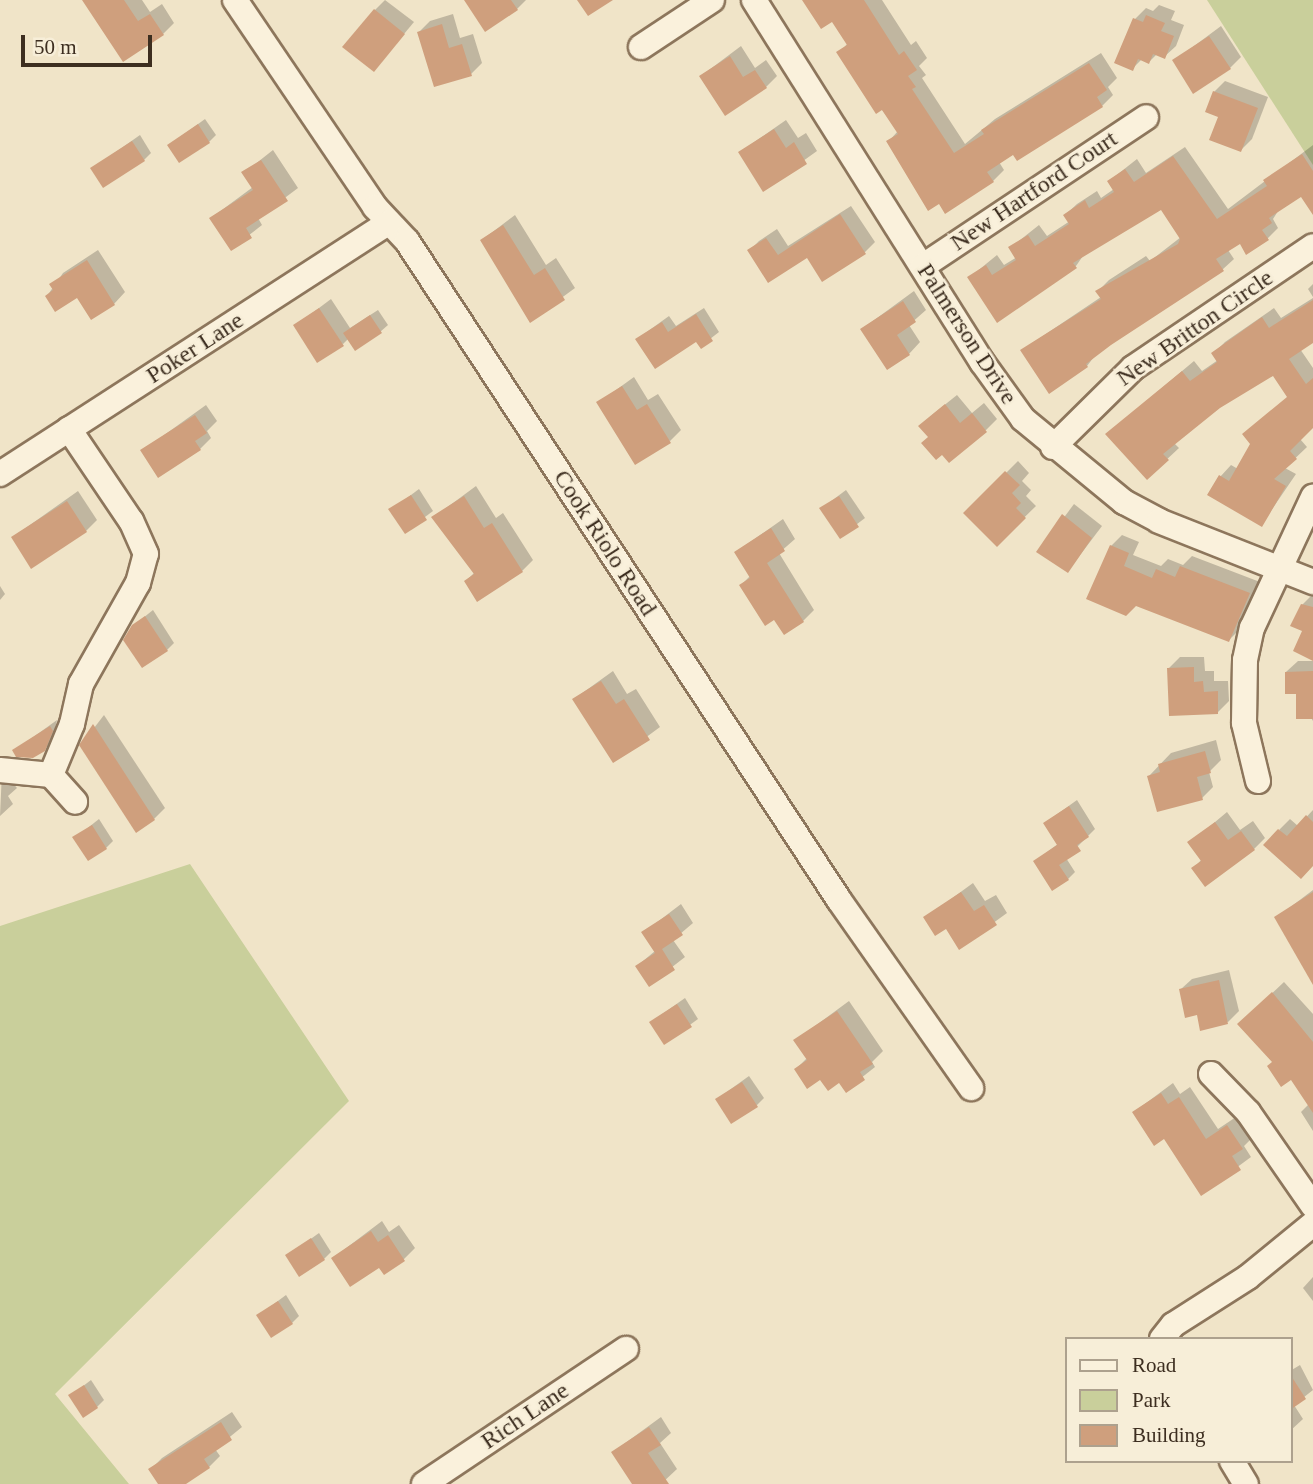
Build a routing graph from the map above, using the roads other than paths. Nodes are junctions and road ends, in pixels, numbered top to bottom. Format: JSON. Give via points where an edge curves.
{"nodes":[{"id":1,"x":235,"y":0,"type":"edge"},
{"id":2,"x":712,"y":0,"type":"edge"},
{"id":3,"x":754,"y":0,"type":"edge"},
{"id":4,"x":641,"y":47,"type":"dead end"},
{"id":5,"x":1146,"y":117,"type":"dead end"},
{"id":6,"x":389,"y":222,"type":"junction"},
{"id":7,"x":1313,"y":246,"type":"edge"},
{"id":8,"x":923,"y":266,"type":"junction"},
{"id":9,"x":69,"y":429,"type":"junction"},
{"id":10,"x":1053,"y":447,"type":"junction"},
{"id":11,"x":0,"y":474,"type":"edge"},
{"id":12,"x":1313,"y":497,"type":"edge"},
{"id":13,"x":1282,"y":569,"type":"junction"},
{"id":14,"x":1313,"y":582,"type":"edge"},
{"id":15,"x":0,"y":770,"type":"edge"},
{"id":16,"x":51,"y":775,"type":"junction"},
{"id":17,"x":1258,"y":781,"type":"dead end"},
{"id":18,"x":75,"y":802,"type":"dead end"},
{"id":19,"x":1211,"y":1074,"type":"dead end"},
{"id":20,"x":971,"y":1088,"type":"dead end"},
{"id":21,"x":1313,"y":1206,"type":"edge"},
{"id":22,"x":1313,"y":1224,"type":"edge"},
{"id":23,"x":1163,"y":1337,"type":"edge"},
{"id":24,"x":626,"y":1349,"type":"dead end"},
{"id":25,"x":1233,"y":1463,"type":"edge"},
{"id":26,"x":424,"y":1484,"type":"edge"},
{"id":27,"x":1246,"y":1484,"type":"edge"}],
"edges":[{"from":1,"to":6,"type":"street","name":"Cook Riolo Road"},
{"from":2,"to":4,"type":"street"},
{"from":3,"to":8,"type":"street","name":"Palmerson Drive"},
{"from":5,"to":8,"type":"street","name":"New Hartford Court"},
{"from":6,"to":9,"type":"street","name":"Poker Lane"},
{"from":6,"to":20,"type":"street","name":"Cook Riolo Road","via":[[421,262],[839,900]]},
{"from":7,"to":10,"type":"street","name":"New Britton Circle","via":[[1133,368]]},
{"from":8,"to":10,"type":"street","name":"Palmerson Drive","via":[[1001,392]]},
{"from":9,"to":11,"type":"street","name":"Poker Lane"},
{"from":9,"to":16,"type":"street","via":[[131,521],[146,554],[138,583],[81,684],[72,724]]},
{"from":10,"to":13,"type":"street","name":"Palmerson Drive","via":[[1124,502],[1159,521]]},
{"from":12,"to":13,"type":"street"},
{"from":13,"to":14,"type":"street","name":"Palmerson Drive"},
{"from":13,"to":17,"type":"street","via":[[1252,628],[1245,660],[1244,723]]},
{"from":15,"to":16,"type":"street"},
{"from":16,"to":18,"type":"street"},
{"from":19,"to":21,"type":"street","via":[[1248,1112]]},
{"from":22,"to":23,"type":"street","via":[[1248,1277],[1172,1325]]},
{"from":24,"to":26,"type":"street","name":"Rich Lane"},
{"from":25,"to":27,"type":"street"}]}
